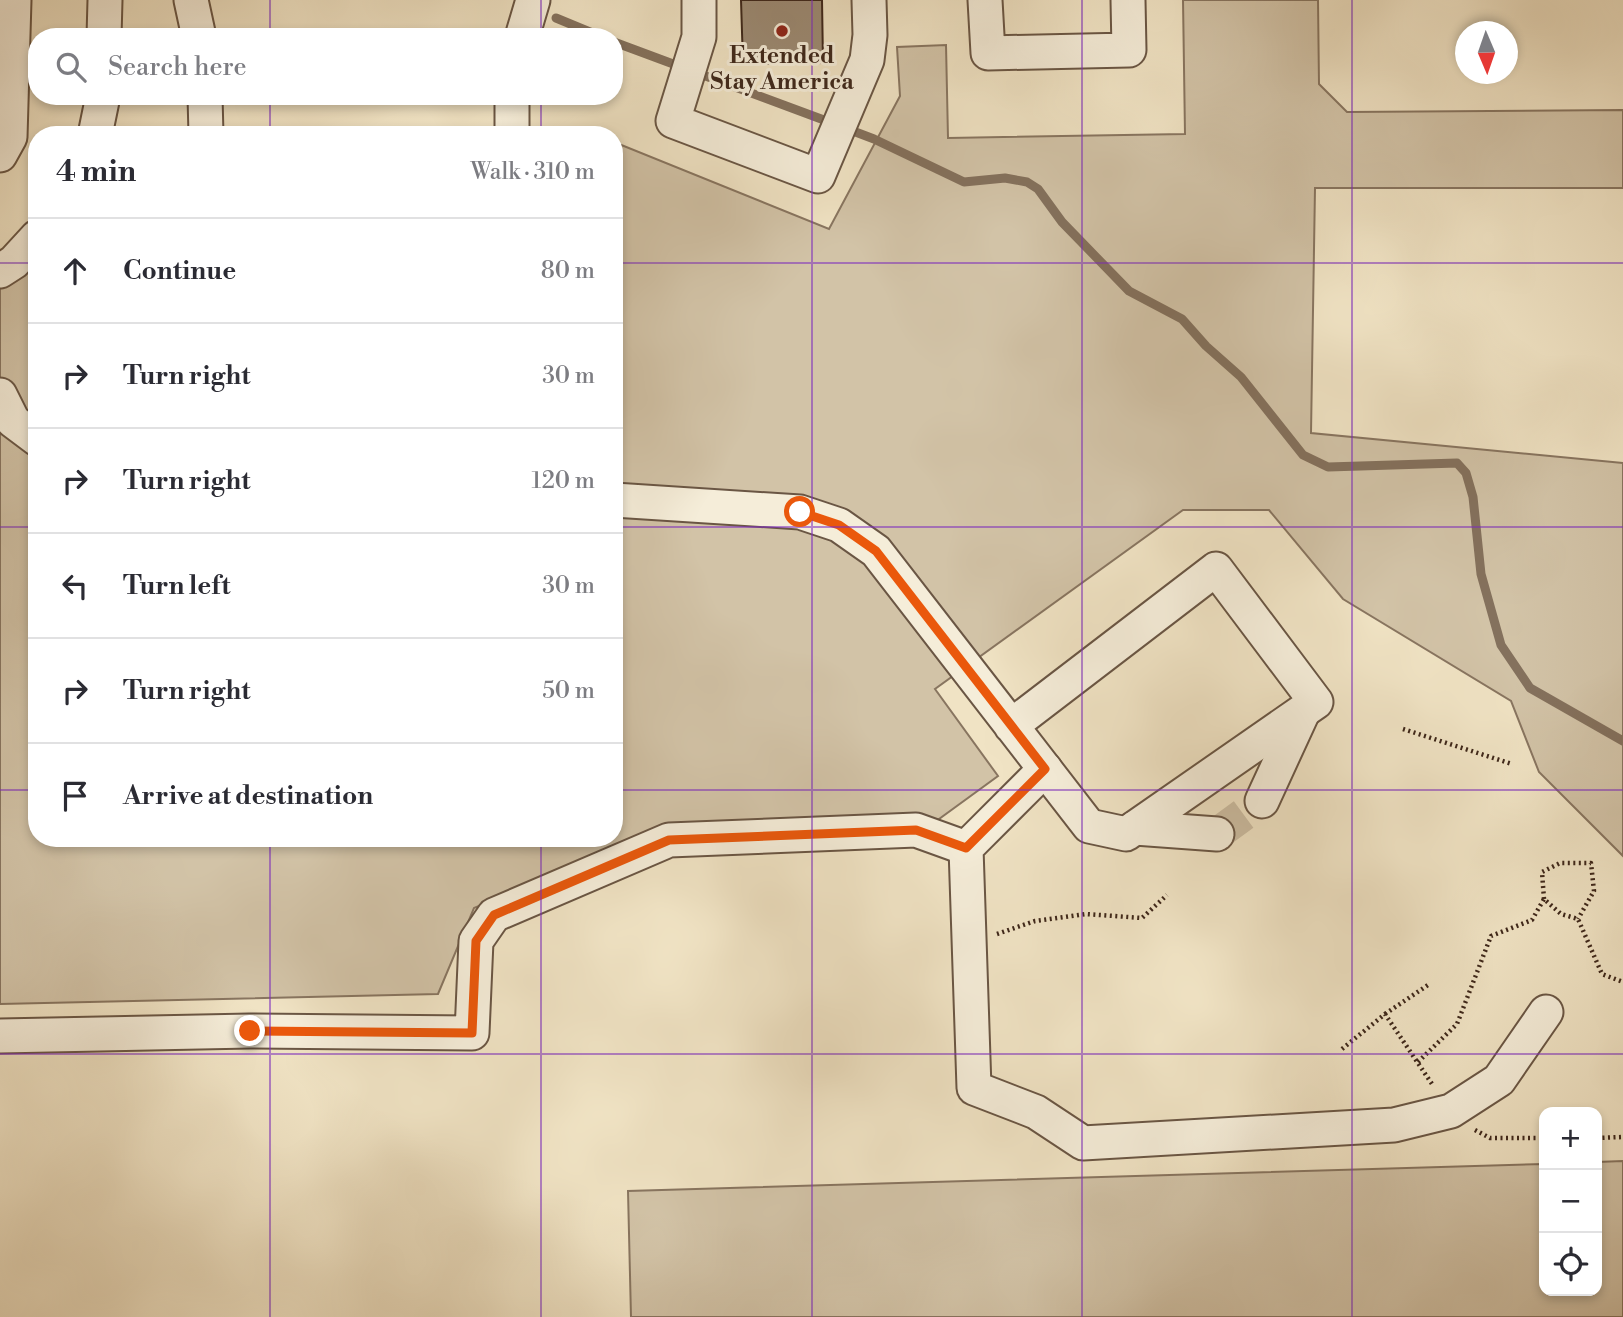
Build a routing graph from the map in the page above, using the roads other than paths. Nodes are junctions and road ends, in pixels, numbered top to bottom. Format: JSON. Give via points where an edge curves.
{"nodes":[{"id":1,"x":14,"y":0,"type":"edge"},
{"id":2,"x":105,"y":0,"type":"edge"},
{"id":3,"x":191,"y":0,"type":"edge"},
{"id":4,"x":533,"y":0,"type":"edge"},
{"id":5,"x":699,"y":0,"type":"edge"},
{"id":6,"x":869,"y":0,"type":"edge"},
{"id":7,"x":985,"y":0,"type":"edge"},
{"id":8,"x":1128,"y":0,"type":"edge"},
{"id":9,"x":104,"y":28,"type":"edge"},
{"id":10,"x":197,"y":28,"type":"edge"},
{"id":11,"x":525,"y":28,"type":"edge"},
{"id":12,"x":101,"y":105,"type":"edge"},
{"id":13,"x":205,"y":105,"type":"edge"},
{"id":14,"x":512,"y":105,"type":"edge"},
{"id":15,"x":97,"y":126,"type":"edge"},
{"id":16,"x":206,"y":126,"type":"edge"},
{"id":17,"x":512,"y":126,"type":"edge"},
{"id":18,"x":0,"y":155,"type":"edge"},
{"id":19,"x":28,"y":247,"type":"edge"},
{"id":20,"x":0,"y":271,"type":"edge"},
{"id":21,"x":0,"y":395,"type":"edge"},
{"id":22,"x":28,"y":432,"type":"edge"},
{"id":23,"x":623,"y":501,"type":"edge"},
{"id":24,"x":1303,"y":712,"type":"junction"},
{"id":25,"x":1012,"y":726,"type":"junction"},
{"id":26,"x":1045,"y":769,"type":"junction"},
{"id":27,"x":1262,"y":801,"type":"tunnel mouth"},
{"id":28,"x":1135,"y":828,"type":"junction"},
{"id":29,"x":1217,"y":834,"type":"tunnel mouth"},
{"id":30,"x":966,"y":848,"type":"junction"},
{"id":31,"x":1546,"y":1012,"type":"dead end"},
{"id":32,"x":0,"y":1036,"type":"edge"}],
"edges":[{"from":1,"to":18,"type":"street","via":[[10,138]]},
{"from":2,"to":9,"type":"street"},
{"from":3,"to":10,"type":"street"},
{"from":4,"to":11,"type":"street"},
{"from":5,"to":6,"type":"street","via":[[699,37],[673,121],[818,176],[867,60]]},
{"from":7,"to":8,"type":"street","via":[[988,53],[1129,50]]},
{"from":12,"to":15,"type":"street"},
{"from":13,"to":16,"type":"street"},
{"from":14,"to":17,"type":"street"},
{"from":19,"to":20,"type":"street"},
{"from":21,"to":22,"type":"street","via":[[13,421]]},
{"from":23,"to":25,"type":"street","via":[[800,512],[839,525],[876,551]]},
{"from":24,"to":25,"type":"street","via":[[1316,702],[1216,569]]},
{"from":24,"to":27,"type":"street"},
{"from":24,"to":28,"type":"street"},
{"from":25,"to":26,"type":"street"},
{"from":26,"to":28,"type":"street","via":[[1089,825],[1126,834]]},
{"from":26,"to":30,"type":"street"},
{"from":28,"to":29,"type":"street"},
{"from":30,"to":31,"type":"street","via":[[974,1088],[1036,1112],[1083,1143],[1394,1125],[1451,1111],[1499,1080]]},
{"from":30,"to":32,"type":"street","via":[[916,830],[669,840],[494,915],[476,941],[472,1033]]}]}
